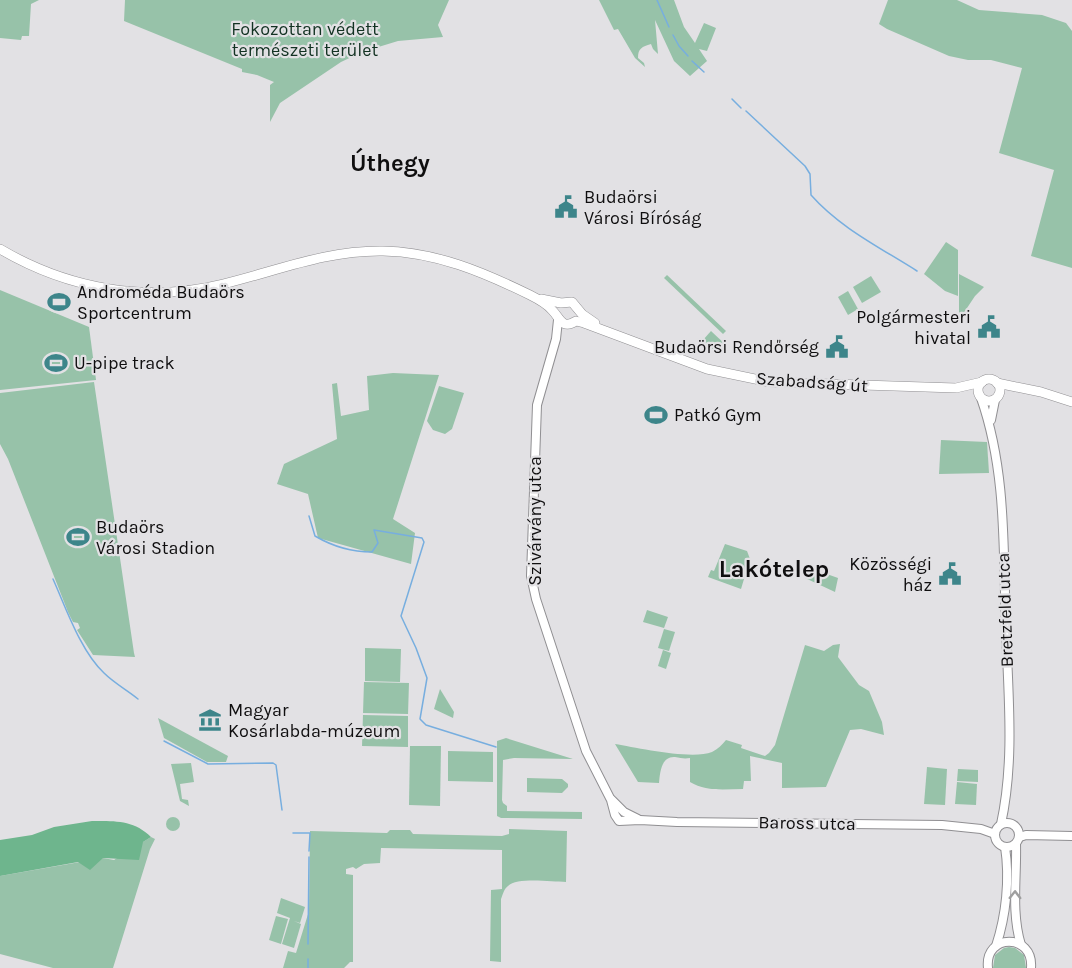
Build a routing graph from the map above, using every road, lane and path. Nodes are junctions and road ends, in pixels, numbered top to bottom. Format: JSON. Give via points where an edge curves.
{"nodes":[{"id":1,"x":0,"y":249,"type":"edge"},
{"id":2,"x":537,"y":298,"type":"junction"},
{"id":3,"x":561,"y":303,"type":"junction"},
{"id":4,"x":579,"y":310,"type":"junction"},
{"id":5,"x":564,"y":320,"type":"junction"},
{"id":6,"x":605,"y":329,"type":"junction"},
{"id":7,"x":982,"y":382,"type":"junction"},
{"id":8,"x":997,"y":383,"type":"junction"},
{"id":9,"x":956,"y":388,"type":"junction"},
{"id":10,"x":1032,"y":390,"type":"junction"},
{"id":11,"x":980,"y":397,"type":"junction"},
{"id":12,"x":997,"y":397,"type":"junction"},
{"id":13,"x":1072,"y":402,"type":"edge"},
{"id":14,"x":991,"y":425,"type":"junction"},
{"id":15,"x":1007,"y":795,"type":"junction"},
{"id":16,"x":612,"y":800,"type":"junction"},
{"id":17,"x":640,"y":820,"type":"junction"},
{"id":18,"x":619,"y":821,"type":"joint"},
{"id":19,"x":1012,"y":823,"type":"junction"},
{"id":20,"x":1001,"y":824,"type":"junction"},
{"id":21,"x":995,"y":834,"type":"junction"},
{"id":22,"x":1072,"y":836,"type":"edge"},
{"id":23,"x":1018,"y":840,"type":"junction"},
{"id":24,"x":1005,"y":847,"type":"junction"},
{"id":25,"x":1021,"y":945,"type":"junction"},
{"id":26,"x":996,"y":946,"type":"junction"},
{"id":27,"x":988,"y":968,"type":"edge"},
{"id":28,"x":1031,"y":968,"type":"edge"}],
"edges":[{"from":1,"to":2,"type":"main road","name":"Szabadság út","via":[[75,283],[146,293],[222,285],[335,254],[401,253],[466,267]]},
{"from":2,"to":3,"type":"main road","name":"Szabadság út"},
{"from":2,"to":5,"type":"main road","name":"Szabadság út"},
{"from":3,"to":4,"type":"main road","name":"Szabadság út","via":[[572,302]]},
{"from":3,"to":5,"type":"main road","via":[[556,310]]},
{"from":4,"to":5,"type":"main road"},
{"from":4,"to":6,"type":"main road","name":"Szabadság út"},
{"from":5,"to":6,"type":"main road","name":"Szabadság út"},
{"from":5,"to":16,"type":"street","name":"Szivárvány utca","via":[[537,405],[531,576],[586,751]]},
{"from":6,"to":9,"type":"main road","name":"Szabadság út","via":[[700,367],[750,379]]},
{"from":7,"to":8,"type":"main road"},
{"from":7,"to":9,"type":"main road","name":"Szabadság út"},
{"from":7,"to":11,"type":"main road","via":[[978,388]]},
{"from":8,"to":10,"type":"main road"},
{"from":8,"to":12,"type":"main road"},
{"from":9,"to":11,"type":"main road","name":"Szabadság út"},
{"from":10,"to":12,"type":"main road"},
{"from":10,"to":13,"type":"main road"},
{"from":11,"to":12,"type":"main road","via":[[989,401]]},
{"from":11,"to":14,"type":"street","name":"Bretzfeld utca"},
{"from":12,"to":14,"type":"street","name":"Bretzfeld utca"},
{"from":14,"to":15,"type":"street","name":"Bretzfeld utca","via":[[1001,486],[1010,747]]},
{"from":15,"to":19,"type":"street","name":"Bretzfeld utca"},
{"from":15,"to":20,"type":"street","name":"Bretzfeld utca"},
{"from":16,"to":17,"type":"street","name":"Szivárvány utca"},
{"from":16,"to":18,"type":"street","name":"Szivárvány utca"},
{"from":17,"to":18,"type":"street","name":"Baross utca"},
{"from":17,"to":21,"type":"street","name":"Baross utca","via":[[942,825]]},
{"from":19,"to":20,"type":"street"},
{"from":19,"to":23,"type":"street","via":[[1019,830]]},
{"from":20,"to":21,"type":"street"},
{"from":21,"to":24,"type":"street","via":[[998,843]]},
{"from":22,"to":23,"type":"street","via":[[1026,835]]},
{"from":23,"to":24,"type":"street"},
{"from":25,"to":23,"type":"street","one_way":true,"via":[[1015,905]]},
{"from":24,"to":26,"type":"street","via":[[1004,909]]},
{"from":25,"to":26,"type":"street","via":[[1007,942]]},
{"from":25,"to":28,"type":"street","via":[[1030,957]]},
{"from":26,"to":27,"type":"street","via":[[988,957]]}]}
